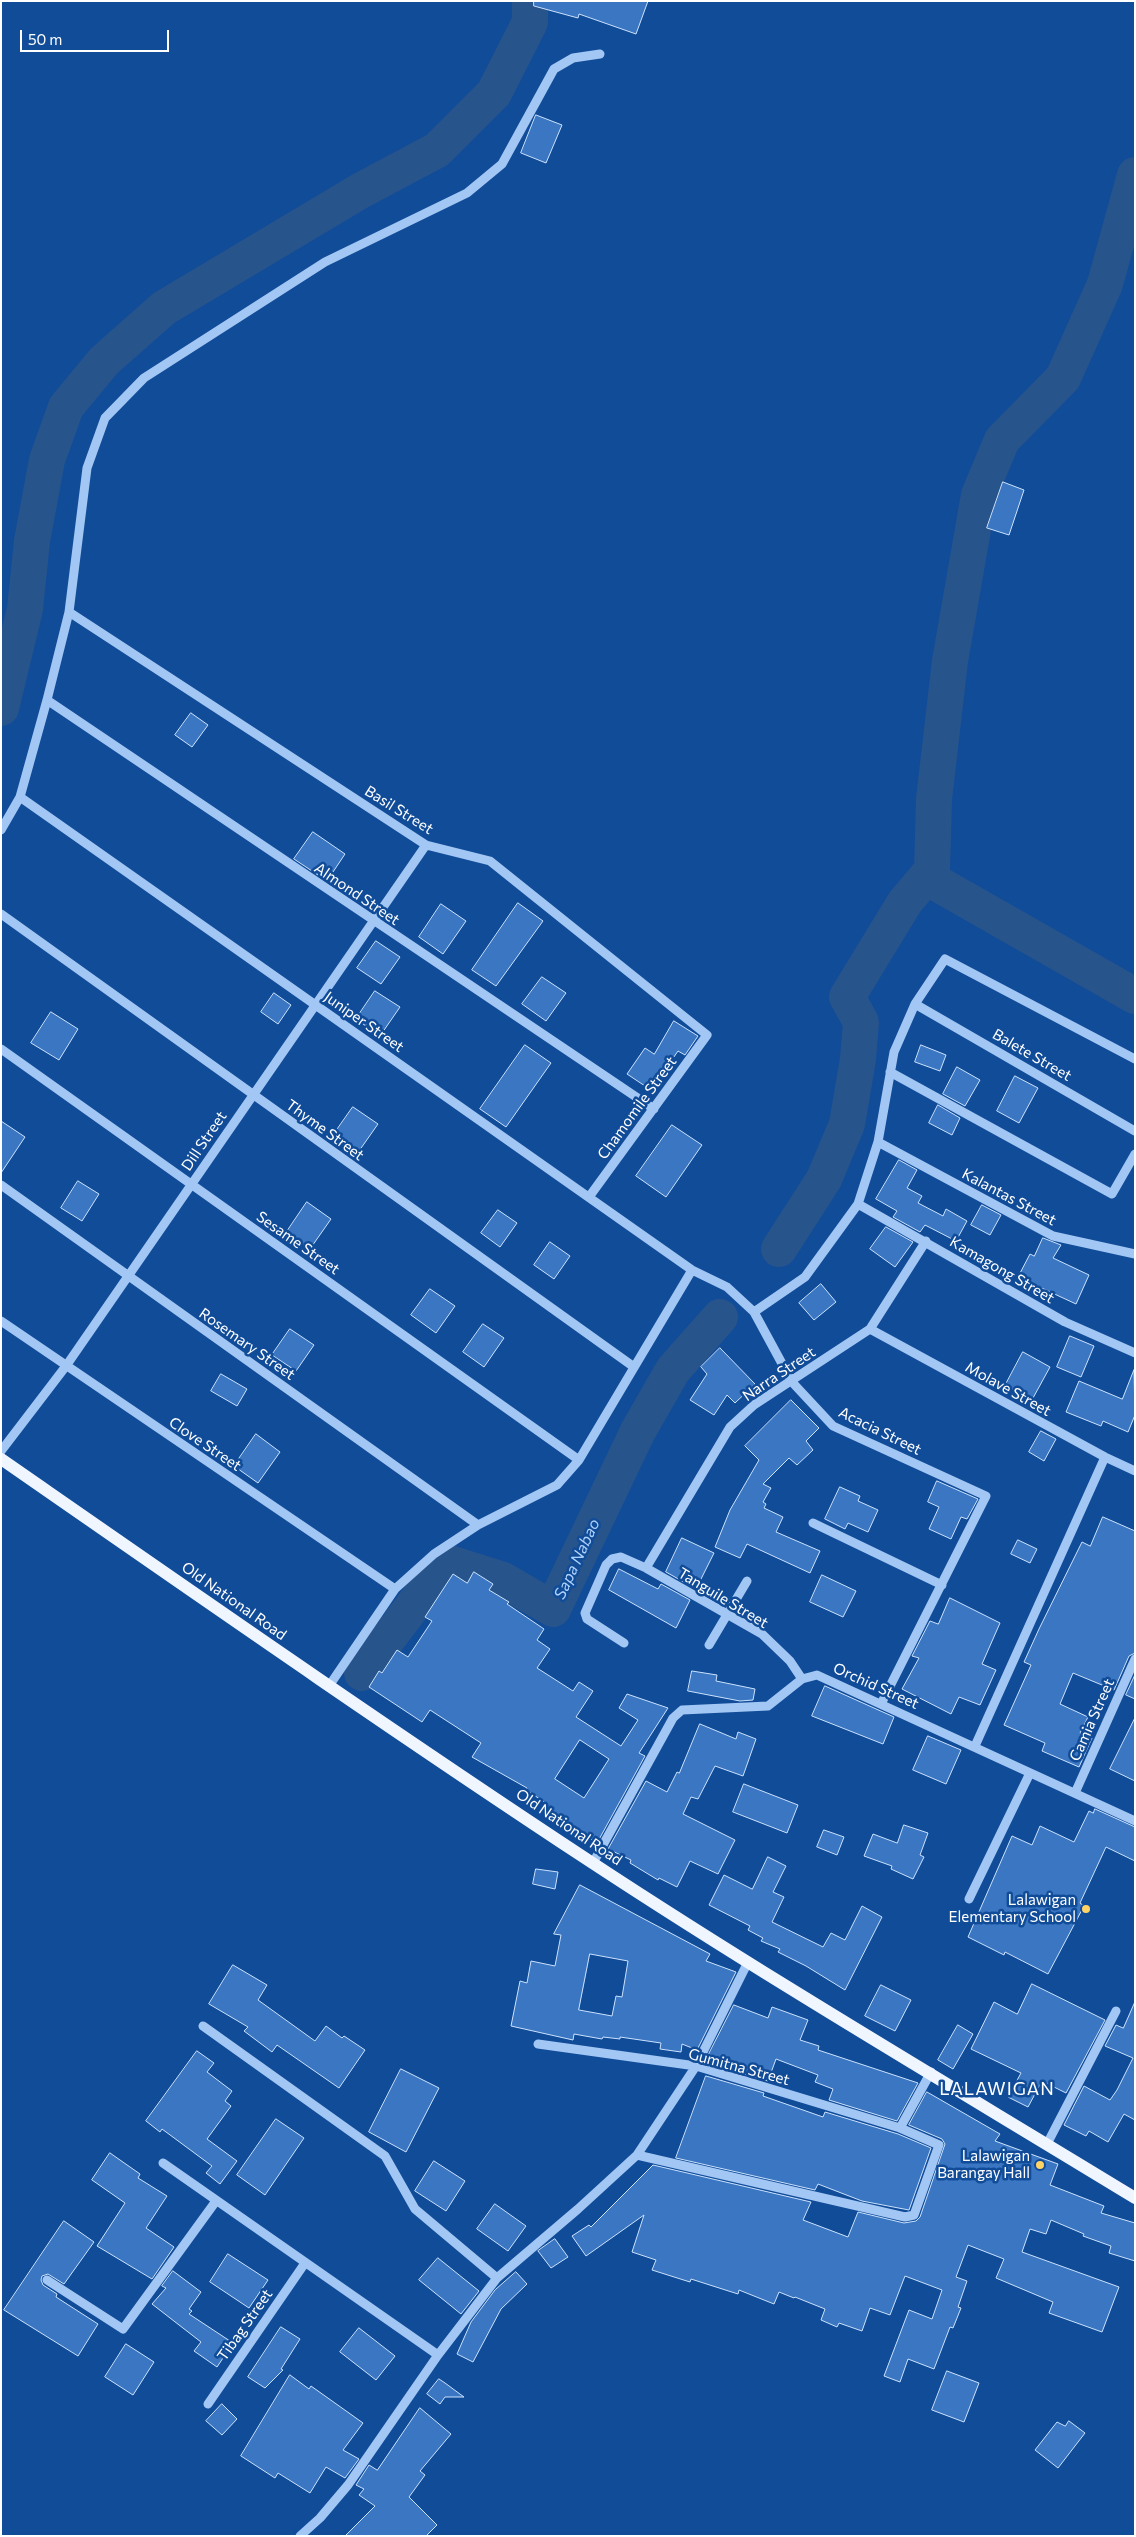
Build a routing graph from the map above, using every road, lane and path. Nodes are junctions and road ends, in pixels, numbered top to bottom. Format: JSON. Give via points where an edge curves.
{"nodes":[{"id":1,"x":600,"y":54,"type":"dead end"},
{"id":2,"x":68,"y":612,"type":"junction"},
{"id":3,"x":47,"y":700,"type":"junction"},
{"id":4,"x":20,"y":797,"type":"junction"},
{"id":5,"x":1,"y":830,"type":"edge"},
{"id":6,"x":426,"y":845,"type":"junction"},
{"id":7,"x":1,"y":914,"type":"edge"},
{"id":8,"x":373,"y":921,"type":"junction"},
{"id":9,"x":314,"y":1004,"type":"junction"},
{"id":10,"x":915,"y":1004,"type":"junction"},
{"id":11,"x":707,"y":1035,"type":"joint"},
{"id":12,"x":1,"y":1049,"type":"edge"},
{"id":13,"x":1135,"y":1059,"type":"edge"},
{"id":14,"x":890,"y":1072,"type":"junction"},
{"id":15,"x":252,"y":1094,"type":"junction"},
{"id":16,"x":654,"y":1109,"type":"junction"},
{"id":17,"x":1135,"y":1131,"type":"edge"},
{"id":18,"x":878,"y":1142,"type":"junction"},
{"id":19,"x":1135,"y":1154,"type":"edge"},
{"id":20,"x":191,"y":1184,"type":"junction"},
{"id":21,"x":1,"y":1185,"type":"edge"},
{"id":22,"x":589,"y":1197,"type":"junction"},
{"id":23,"x":858,"y":1204,"type":"junction"},
{"id":24,"x":926,"y":1241,"type":"junction"},
{"id":25,"x":1135,"y":1254,"type":"edge"},
{"id":26,"x":692,"y":1270,"type":"junction"},
{"id":27,"x":128,"y":1276,"type":"junction"},
{"id":28,"x":754,"y":1312,"type":"junction"},
{"id":29,"x":1,"y":1321,"type":"edge"},
{"id":30,"x":870,"y":1329,"type":"junction"},
{"id":31,"x":1135,"y":1353,"type":"edge"},
{"id":32,"x":66,"y":1366,"type":"junction"},
{"id":33,"x":634,"y":1367,"type":"junction"},
{"id":34,"x":792,"y":1382,"type":"junction"},
{"id":35,"x":1,"y":1452,"type":"edge"},
{"id":36,"x":1105,"y":1457,"type":"junction"},
{"id":37,"x":1,"y":1460,"type":"edge"},
{"id":38,"x":579,"y":1460,"type":"junction"},
{"id":39,"x":1135,"y":1471,"type":"edge"},
{"id":40,"x":813,"y":1523,"type":"dead end"},
{"id":41,"x":478,"y":1525,"type":"junction"},
{"id":42,"x":646,"y":1568,"type":"junction"},
{"id":43,"x":748,"y":1581,"type":"dead end"},
{"id":44,"x":942,"y":1585,"type":"junction"},
{"id":45,"x":395,"y":1589,"type":"junction"},
{"id":46,"x":727,"y":1616,"type":"junction"},
{"id":47,"x":624,"y":1643,"type":"dead end"},
{"id":48,"x":710,"y":1645,"type":"dead end"},
{"id":49,"x":1135,"y":1659,"type":"edge"},
{"id":50,"x":802,"y":1679,"type":"junction"},
{"id":51,"x":329,"y":1686,"type":"junction"},
{"id":52,"x":881,"y":1704,"type":"junction"},
{"id":53,"x":975,"y":1746,"type":"junction"},
{"id":54,"x":1030,"y":1772,"type":"junction"},
{"id":55,"x":1075,"y":1793,"type":"junction"},
{"id":56,"x":1135,"y":1821,"type":"edge"},
{"id":57,"x":593,"y":1863,"type":"junction"},
{"id":58,"x":969,"y":1899,"type":"dead end"},
{"id":59,"x":748,"y":1962,"type":"junction"},
{"id":60,"x":1116,"y":2011,"type":"dead end"},
{"id":61,"x":203,"y":2026,"type":"dead end"},
{"id":62,"x":538,"y":2044,"type":"dead end"},
{"id":63,"x":696,"y":2066,"type":"junction"},
{"id":64,"x":931,"y":2072,"type":"junction"},
{"id":65,"x":900,"y":2128,"type":"junction"},
{"id":66,"x":1047,"y":2144,"type":"junction"},
{"id":67,"x":637,"y":2155,"type":"junction"},
{"id":68,"x":163,"y":2163,"type":"dead end"},
{"id":69,"x":1135,"y":2198,"type":"edge"},
{"id":70,"x":216,"y":2201,"type":"junction"},
{"id":71,"x":305,"y":2263,"type":"junction"},
{"id":72,"x":497,"y":2278,"type":"junction"},
{"id":73,"x":47,"y":2280,"type":"dead end"},
{"id":74,"x":438,"y":2355,"type":"junction"},
{"id":75,"x":208,"y":2404,"type":"dead end"},
{"id":76,"x":300,"y":2536,"type":"edge"}],
"edges":[{"from":1,"to":2,"type":"street","via":[[573,58],[554,69],[502,164],[467,193],[325,262],[144,378],[105,418],[87,468]]},
{"from":2,"to":3,"type":"street"},
{"from":2,"to":6,"type":"street","name":"Basil Street"},
{"from":3,"to":4,"type":"street"},
{"from":3,"to":8,"type":"street","name":"Almond Street"},
{"from":4,"to":5,"type":"street"},
{"from":4,"to":9,"type":"street","name":"Juniper Street"},
{"from":6,"to":8,"type":"street","name":"Dill Street"},
{"from":6,"to":11,"type":"street","name":"Basil Street","via":[[490,861]]},
{"from":7,"to":15,"type":"street","name":"Thyme Street"},
{"from":8,"to":9,"type":"street","name":"Dill Street"},
{"from":8,"to":16,"type":"street","name":"Almond Street"},
{"from":9,"to":15,"type":"street","name":"Dill Street"},
{"from":9,"to":22,"type":"street","name":"Juniper Street"},
{"from":10,"to":13,"type":"street","via":[[945,959]]},
{"from":10,"to":14,"type":"street","via":[[894,1052]]},
{"from":10,"to":17,"type":"street","name":"Balete Street"},
{"from":11,"to":16,"type":"street","name":"Chamomile Street"},
{"from":12,"to":20,"type":"street","name":"Sesame Street"},
{"from":14,"to":18,"type":"street"},
{"from":14,"to":19,"type":"street","via":[[1112,1194]]},
{"from":15,"to":20,"type":"street","name":"Dill Street"},
{"from":15,"to":33,"type":"street","name":"Thyme Street"},
{"from":16,"to":22,"type":"street","name":"Chamomile Street"},
{"from":18,"to":23,"type":"street"},
{"from":18,"to":25,"type":"street","name":"Kalantas Street","via":[[1052,1236]]},
{"from":20,"to":27,"type":"street","name":"Dill Street"},
{"from":20,"to":38,"type":"street","name":"Sesame Street"},
{"from":21,"to":27,"type":"street","name":"Rosemary Street"},
{"from":22,"to":26,"type":"street","name":"Juniper Street"},
{"from":23,"to":24,"type":"street","name":"Kamagong Street"},
{"from":23,"to":28,"type":"street","via":[[805,1277]]},
{"from":24,"to":30,"type":"street","name":"Narra Street"},
{"from":24,"to":31,"type":"street","name":"Kamagong Street","via":[[1065,1322]]},
{"from":26,"to":28,"type":"street","name":"Juniper Street","via":[[727,1287]]},
{"from":26,"to":33,"type":"street"},
{"from":27,"to":32,"type":"street","name":"Dill Street"},
{"from":27,"to":41,"type":"street","name":"Rosemary Street"},
{"from":28,"to":34,"type":"street","name":"Acacia Street"},
{"from":29,"to":32,"type":"street","name":"Clove Street"},
{"from":30,"to":34,"type":"street","name":"Narra Street"},
{"from":30,"to":36,"type":"street","name":"Molave Street"},
{"from":32,"to":35,"type":"street","name":"Dill Street"},
{"from":32,"to":45,"type":"street","name":"Clove Street"},
{"from":33,"to":38,"type":"street"},
{"from":34,"to":42,"type":"street","name":"Narra Street","via":[[754,1404],[730,1427]]},
{"from":34,"to":44,"type":"street","name":"Acacia Street","via":[[832,1426],[986,1496]]},
{"from":36,"to":39,"type":"street","name":"Molave Street"},
{"from":36,"to":53,"type":"street"},
{"from":37,"to":51,"type":"main road","name":"Old National Road"},
{"from":38,"to":41,"type":"street","via":[[557,1485]]},
{"from":40,"to":44,"type":"street"},
{"from":41,"to":45,"type":"street","via":[[434,1554]]},
{"from":42,"to":46,"type":"street","name":"Tanguile Street"},
{"from":42,"to":47,"type":"street","name":"Tanguile Street","via":[[621,1557],[612,1559],[606,1565],[585,1613],[587,1619]]},
{"from":43,"to":46,"type":"street"},
{"from":44,"to":52,"type":"street"},
{"from":45,"to":51,"type":"street"},
{"from":46,"to":48,"type":"street"},
{"from":46,"to":50,"type":"street","name":"Tanguile Street","via":[[762,1634],[790,1661]]},
{"from":49,"to":55,"type":"street","name":"Camia Street"},
{"from":50,"to":52,"type":"street","name":"Orchid Street","via":[[817,1675]]},
{"from":50,"to":57,"type":"street","via":[[768,1706],[682,1710],[673,1718]]},
{"from":51,"to":57,"type":"main road","name":"Old National Road"},
{"from":52,"to":53,"type":"street","name":"Orchid Street"},
{"from":53,"to":54,"type":"street","name":"Orchid Street"},
{"from":54,"to":55,"type":"street","name":"Orchid Street"},
{"from":54,"to":58,"type":"street"},
{"from":55,"to":56,"type":"street","name":"Orchid Street"},
{"from":57,"to":59,"type":"main road","name":"Old National Road"},
{"from":59,"to":63,"type":"street"},
{"from":59,"to":64,"type":"main road","name":"Old National Road"},
{"from":60,"to":66,"type":"street"},
{"from":61,"to":72,"type":"street","via":[[385,2156],[415,2209]]},
{"from":62,"to":63,"type":"street","name":"Gumitna Street"},
{"from":63,"to":65,"type":"street","name":"Gumitna Street"},
{"from":63,"to":67,"type":"street"},
{"from":64,"to":65,"type":"street"},
{"from":64,"to":66,"type":"main road","name":"Old National Road"},
{"from":65,"to":67,"type":"street","name":"Gumitna Street","via":[[939,2145],[914,2215],[905,2217]]},
{"from":66,"to":69,"type":"main road","name":"Old National Road"},
{"from":67,"to":72,"type":"street"},
{"from":68,"to":70,"type":"street"},
{"from":70,"to":71,"type":"street"},
{"from":70,"to":73,"type":"street","via":[[123,2330]]},
{"from":71,"to":74,"type":"street"},
{"from":71,"to":75,"type":"street","name":"Tibag Street"},
{"from":72,"to":74,"type":"street"},
{"from":74,"to":76,"type":"street","via":[[348,2485]]}]}
